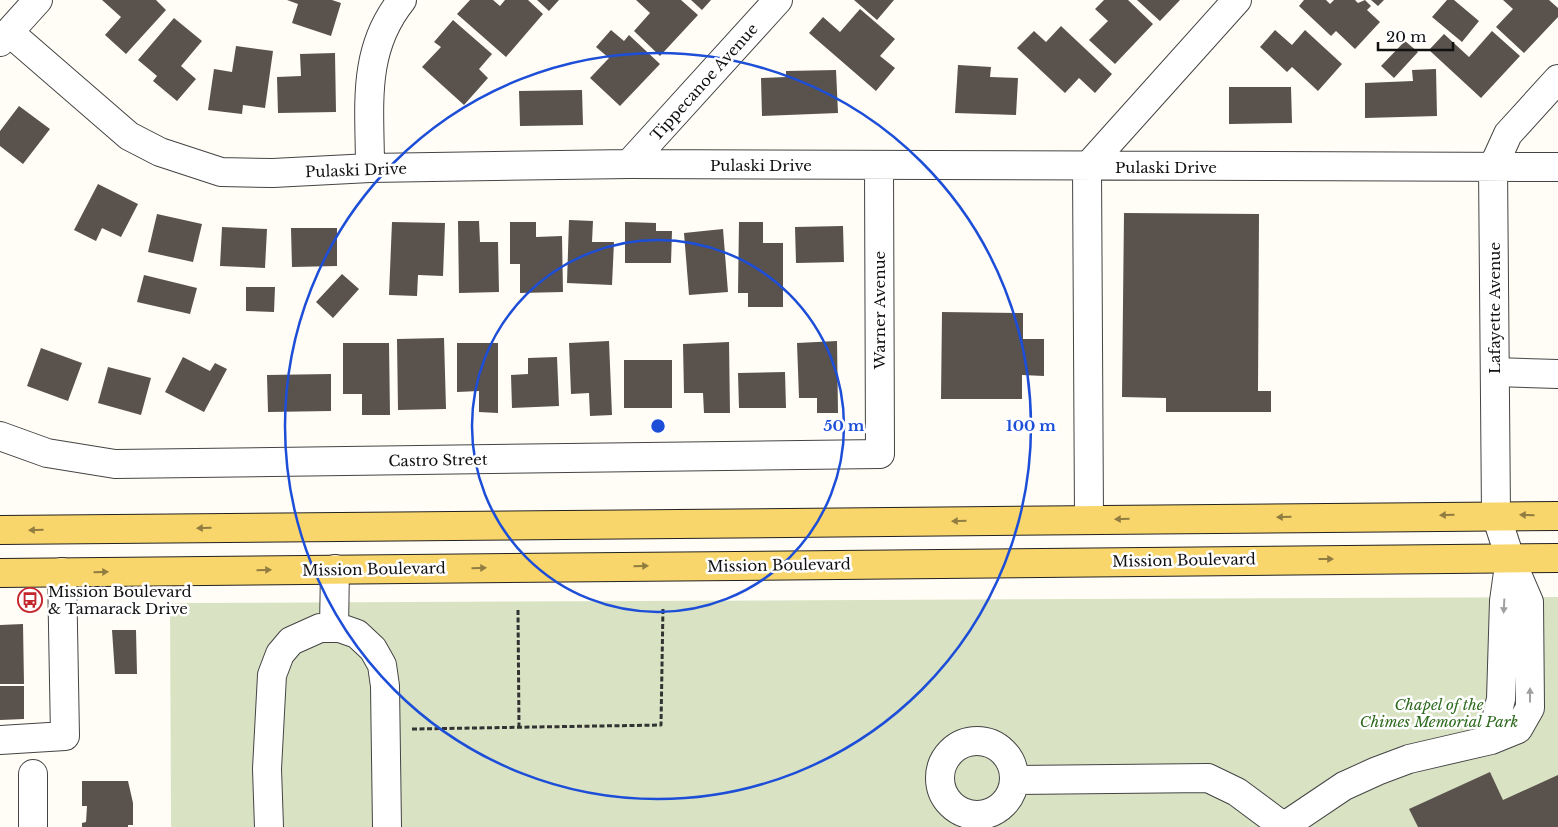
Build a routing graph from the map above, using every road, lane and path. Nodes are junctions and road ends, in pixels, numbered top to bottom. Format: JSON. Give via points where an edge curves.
{"nodes":[{"id":1,"x":38,"y":0,"type":"edge"},
{"id":2,"x":402,"y":0,"type":"edge"},
{"id":3,"x":778,"y":0,"type":"edge"},
{"id":4,"x":1237,"y":0,"type":"edge"},
{"id":5,"x":5,"y":37,"type":"edge"},
{"id":6,"x":1558,"y":79,"type":"edge"},
{"id":7,"x":630,"y":164,"type":"junction"},
{"id":8,"x":879,"y":166,"type":"junction"},
{"id":9,"x":1087,"y":167,"type":"junction"},
{"id":10,"x":1493,"y":167,"type":"junction"},
{"id":11,"x":1558,"y":167,"type":"edge"},
{"id":12,"x":370,"y":168,"type":"junction"},
{"id":13,"x":1495,"y":372,"type":"junction"},
{"id":14,"x":1558,"y":374,"type":"edge"},
{"id":15,"x":0,"y":436,"type":"edge"},
{"id":16,"x":880,"y":454,"type":"joint"},
{"id":17,"x":1496,"y":515,"type":"junction"},
{"id":18,"x":1558,"y":516,"type":"edge"},
{"id":19,"x":1089,"y":519,"type":"junction"},
{"id":20,"x":0,"y":530,"type":"edge"},
{"id":21,"x":1510,"y":558,"type":"junction"},
{"id":22,"x":1558,"y":558,"type":"edge"},
{"id":23,"x":336,"y":569,"type":"junction"},
{"id":24,"x":62,"y":572,"type":"junction"},
{"id":25,"x":0,"y":573,"type":"edge"},
{"id":26,"x":663,"y":607,"type":"dead end"},
{"id":27,"x":518,"y":610,"type":"dead end"},
{"id":28,"x":334,"y":628,"type":"junction"},
{"id":29,"x":519,"y":727,"type":"junction"},
{"id":30,"x":409,"y":729,"type":"dead end"},
{"id":31,"x":0,"y":740,"type":"edge"},
{"id":32,"x":33,"y":774,"type":"dead end"},
{"id":33,"x":1014,"y":780,"type":"dead end"},
{"id":34,"x":33,"y":827,"type":"edge"},
{"id":35,"x":270,"y":827,"type":"edge"},
{"id":36,"x":387,"y":827,"type":"edge"},
{"id":37,"x":1283,"y":827,"type":"edge"}],
"edges":[{"from":1,"to":5,"type":"street"},
{"from":2,"to":12,"type":"street","via":[[392,12],[374,51],[369,73]]},
{"from":3,"to":7,"type":"street","name":"Tippecanoe Avenue"},
{"from":4,"to":9,"type":"street"},
{"from":5,"to":12,"type":"street","name":"Pulaski Drive","via":[[130,136],[160,152],[221,172]]},
{"from":6,"to":10,"type":"street","name":"Lafayette Avenue","via":[[1508,134]]},
{"from":7,"to":8,"type":"street","name":"Pulaski Drive"},
{"from":7,"to":12,"type":"street","name":"Pulaski Drive"},
{"from":8,"to":9,"type":"street","name":"Pulaski Drive"},
{"from":8,"to":16,"type":"street","name":"Warner Avenue"},
{"from":9,"to":10,"type":"street","name":"Pulaski Drive"},
{"from":9,"to":19,"type":"street"},
{"from":10,"to":11,"type":"street","name":"Pulaski Drive"},
{"from":10,"to":13,"type":"street","name":"Lafayette Avenue"},
{"from":13,"to":14,"type":"street"},
{"from":13,"to":17,"type":"street","name":"Lafayette Avenue"},
{"from":15,"to":16,"type":"street","name":"Castro Street","via":[[48,453],[115,464]]},
{"from":18,"to":17,"type":"main road","one_way":true},
{"from":17,"to":19,"type":"main road","one_way":true},
{"from":17,"to":21,"type":"street","name":"Lafayette Avenue"},
{"from":19,"to":20,"type":"main road","one_way":true},
{"from":21,"to":22,"type":"main road","name":"Mission Boulevard"},
{"from":23,"to":21,"type":"main road","name":"Mission Boulevard","one_way":true},
{"from":21,"to":37,"type":"street","via":[[1504,601],[1502,700],[1491,740],[1409,759],[1377,771],[1344,786]]},
{"from":24,"to":23,"type":"main road","name":"Mission Boulevard","one_way":true},
{"from":23,"to":28,"type":"street"},
{"from":24,"to":25,"type":"main road","name":"Mission Boulevard"},
{"from":24,"to":31,"type":"street","via":[[65,736]]},
{"from":26,"to":29,"type":"path","via":[[661,725]]},
{"from":27,"to":29,"type":"path"},
{"from":28,"to":35,"type":"street","via":[[320,628],[291,642],[280,654],[272,675],[267,769]]},
{"from":28,"to":36,"type":"street","via":[[356,634],[373,649],[382,665]]},
{"from":29,"to":30,"type":"path"},
{"from":32,"to":34,"type":"street"},
{"from":33,"to":37,"type":"street","via":[[1208,778],[1236,792]]}]}
